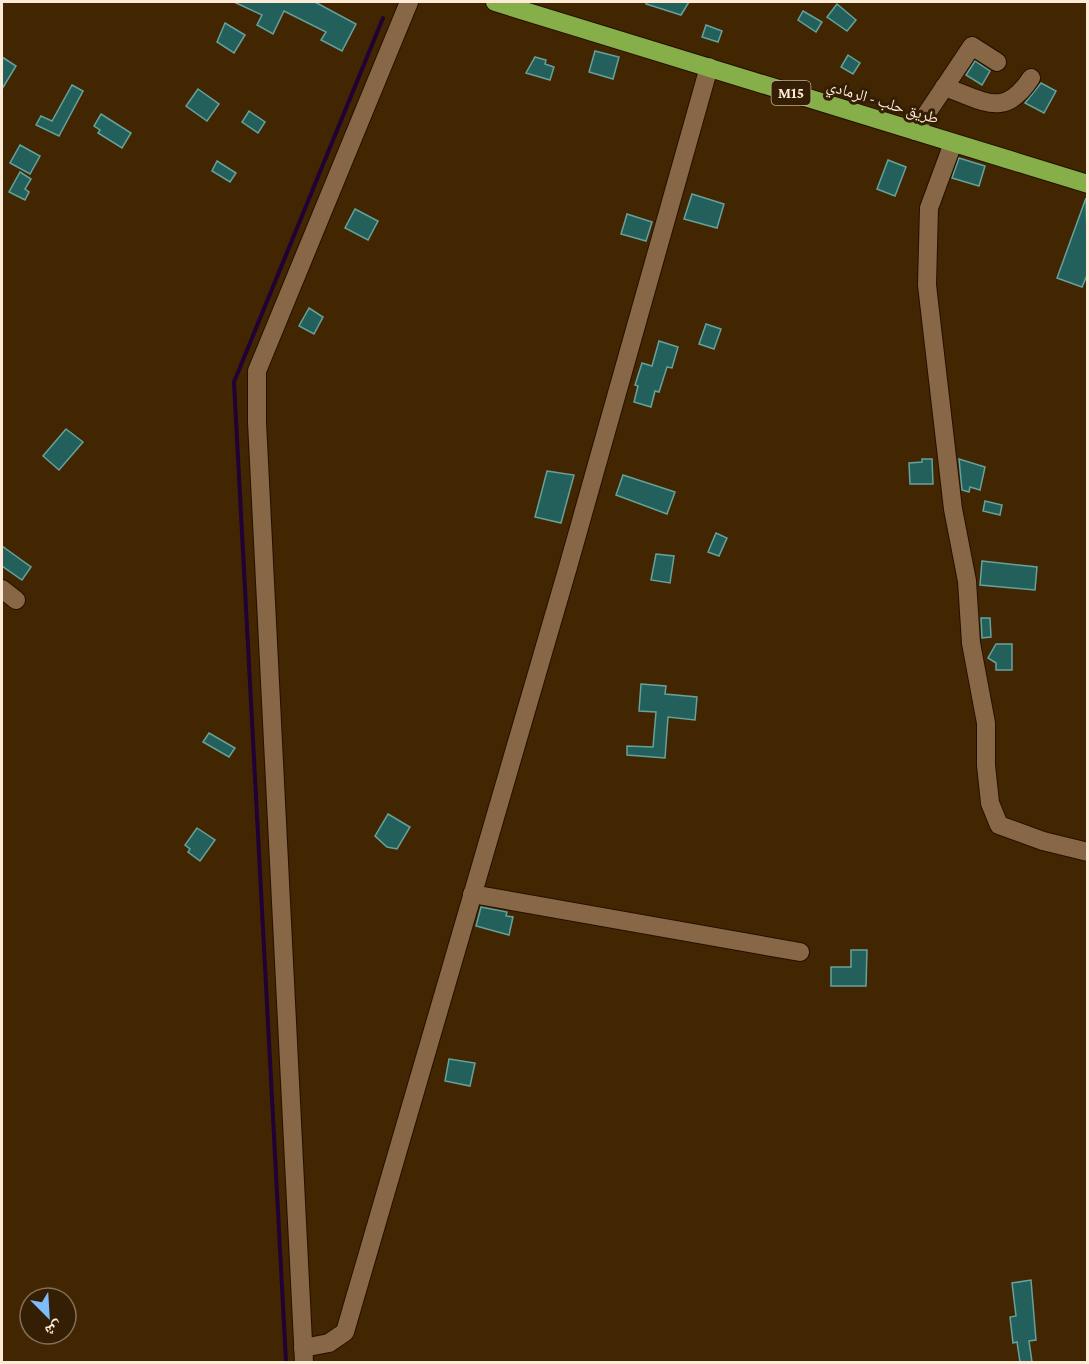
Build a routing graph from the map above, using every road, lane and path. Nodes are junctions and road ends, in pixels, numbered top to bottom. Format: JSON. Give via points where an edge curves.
{"nodes":[{"id":1,"x":409,"y":2,"type":"edge"},
{"id":2,"x":495,"y":2,"type":"edge"},
{"id":3,"x":997,"y":62,"type":"dead end"},
{"id":4,"x":709,"y":67,"type":"junction"},
{"id":5,"x":1031,"y":78,"type":"dead end"},
{"id":6,"x":944,"y":87,"type":"junction"},
{"id":7,"x":915,"y":131,"type":"junction"},
{"id":8,"x":952,"y":142,"type":"junction"},
{"id":9,"x":1088,"y":184,"type":"edge"},
{"id":10,"x":2,"y":589,"type":"edge"},
{"id":11,"x":16,"y":600,"type":"dead end"},
{"id":12,"x":1088,"y":852,"type":"edge"},
{"id":13,"x":472,"y":894,"type":"junction"},
{"id":14,"x":800,"y":952,"type":"dead end"},
{"id":15,"x":303,"y":1355,"type":"edge"}],
"edges":[{"from":1,"to":15,"type":"street","via":[[257,371]]},
{"from":2,"to":4,"type":"highway","name":"طريق حلب - الرمادي","number":"M15"},
{"from":3,"to":6,"type":"street","via":[[972,46]]},
{"from":4,"to":7,"type":"highway","name":"طريق حلب - الرمادي","number":"M15"},
{"from":4,"to":13,"type":"street"},
{"from":5,"to":6,"type":"street","via":[[1019,96],[1005,104]]},
{"from":6,"to":7,"type":"street"},
{"from":7,"to":8,"type":"highway","name":"طريق حلب - الرمادي","number":"M15"},
{"from":8,"to":9,"type":"highway","name":"طريق حلب - الرمادي","number":"M15"},
{"from":8,"to":12,"type":"street","via":[[929,208],[927,285],[954,509],[967,581],[971,643],[986,723],[990,803],[999,825]]},
{"from":10,"to":11,"type":"street"},
{"from":13,"to":14,"type":"street"},
{"from":13,"to":15,"type":"street","via":[[345,1332]]}]}
